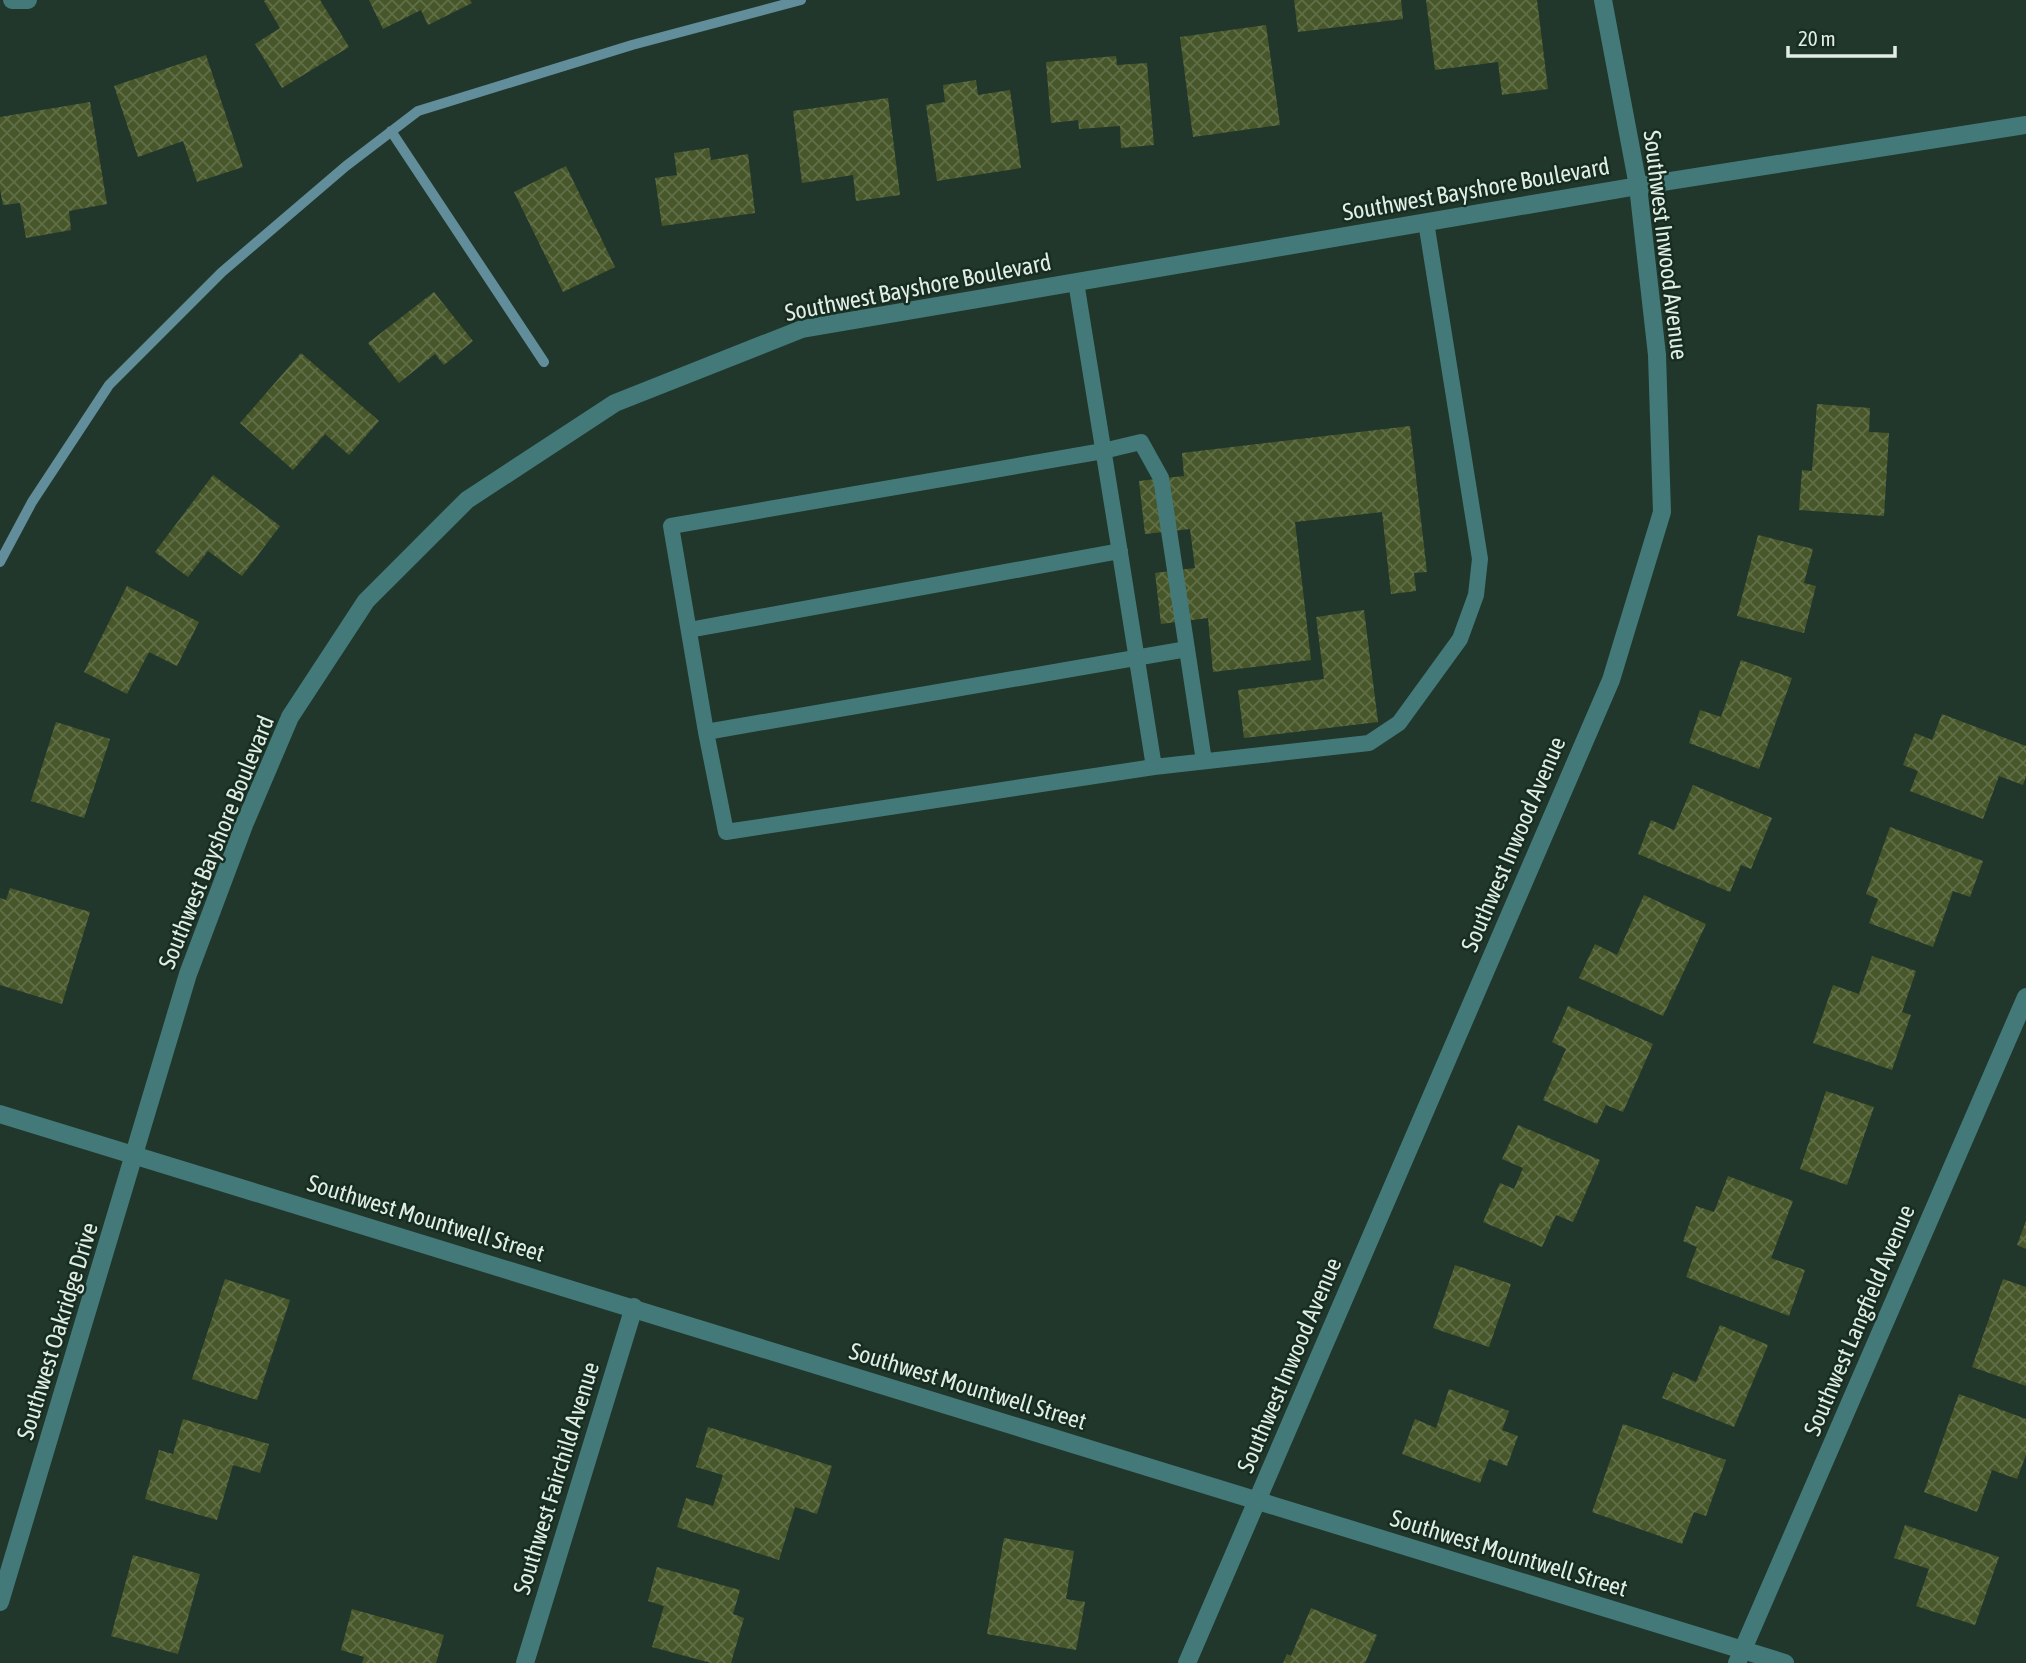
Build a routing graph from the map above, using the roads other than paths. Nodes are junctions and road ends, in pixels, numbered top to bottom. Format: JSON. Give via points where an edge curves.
{"nodes":[{"id":1,"x":12,"y":0,"type":"edge"},
{"id":2,"x":28,"y":0,"type":"edge"},
{"id":3,"x":1603,"y":0,"type":"edge"},
{"id":4,"x":2026,"y":125,"type":"edge"},
{"id":5,"x":1638,"y":186,"type":"junction"},
{"id":6,"x":1426,"y":222,"type":"junction"},
{"id":7,"x":1076,"y":282,"type":"junction"},
{"id":8,"x":1103,"y":451,"type":"junction"},
{"id":9,"x":1120,"y":551,"type":"junction"},
{"id":10,"x":689,"y":630,"type":"junction"},
{"id":11,"x":1187,"y":649,"type":"junction"},
{"id":12,"x":1137,"y":657,"type":"junction"},
{"id":13,"x":706,"y":732,"type":"junction"},
{"id":14,"x":1204,"y":761,"type":"junction"},
{"id":15,"x":1154,"y":767,"type":"junction"},
{"id":16,"x":2026,"y":997,"type":"edge"},
{"id":17,"x":0,"y":1114,"type":"edge"},
{"id":18,"x":136,"y":1155,"type":"junction"},
{"id":19,"x":634,"y":1307,"type":"junction"},
{"id":20,"x":1256,"y":1501,"type":"junction"},
{"id":21,"x":0,"y":1602,"type":"edge"},
{"id":22,"x":1740,"y":1656,"type":"edge"},
{"id":23,"x":525,"y":1663,"type":"edge"},
{"id":24,"x":1187,"y":1663,"type":"edge"},
{"id":25,"x":1785,"y":1663,"type":"edge"}],
"edges":[{"from":1,"to":2,"type":"street"},
{"from":3,"to":5,"type":"street","name":"Southwest Inwood Avenue"},
{"from":4,"to":5,"type":"street","name":"Southwest Bayshore Boulevard"},
{"from":5,"to":6,"type":"street","name":"Southwest Bayshore Boulevard"},
{"from":5,"to":20,"type":"street","name":"Southwest Inwood Avenue","via":[[1657,355],[1662,512],[1611,680]]},
{"from":6,"to":7,"type":"street","name":"Southwest Bayshore Boulevard"},
{"from":6,"to":14,"type":"lane","via":[[1480,559],[1476,595],[1460,639],[1399,723],[1369,743]]},
{"from":7,"to":8,"type":"lane"},
{"from":7,"to":18,"type":"street","name":"Southwest Bayshore Boulevard","via":[[802,329],[615,403],[467,500],[366,601],[290,718],[188,974]]},
{"from":8,"to":9,"type":"lane"},
{"from":8,"to":10,"type":"lane","via":[[671,526]]},
{"from":8,"to":11,"type":"lane","via":[[1141,442],[1161,478]]},
{"from":9,"to":10,"type":"lane"},
{"from":9,"to":12,"type":"lane"},
{"from":10,"to":13,"type":"lane"},
{"from":11,"to":12,"type":"lane"},
{"from":11,"to":14,"type":"lane"},
{"from":12,"to":13,"type":"lane"},
{"from":12,"to":15,"type":"lane"},
{"from":13,"to":15,"type":"lane","via":[[726,832]]},
{"from":14,"to":15,"type":"lane"},
{"from":16,"to":22,"type":"street","name":"Southwest Langfield Avenue"},
{"from":17,"to":18,"type":"street","name":"Southwest Mountwell Street"},
{"from":18,"to":19,"type":"street","name":"Southwest Mountwell Street"},
{"from":18,"to":21,"type":"street","name":"Southwest Oakridge Drive"},
{"from":19,"to":20,"type":"street","name":"Southwest Mountwell Street"},
{"from":19,"to":23,"type":"street","name":"Southwest Fairchild Avenue"},
{"from":20,"to":22,"type":"street","name":"Southwest Mountwell Street"},
{"from":20,"to":24,"type":"street","name":"Southwest Inwood Avenue"},
{"from":22,"to":25,"type":"street","name":"Southwest Mountwell Street"}]}
